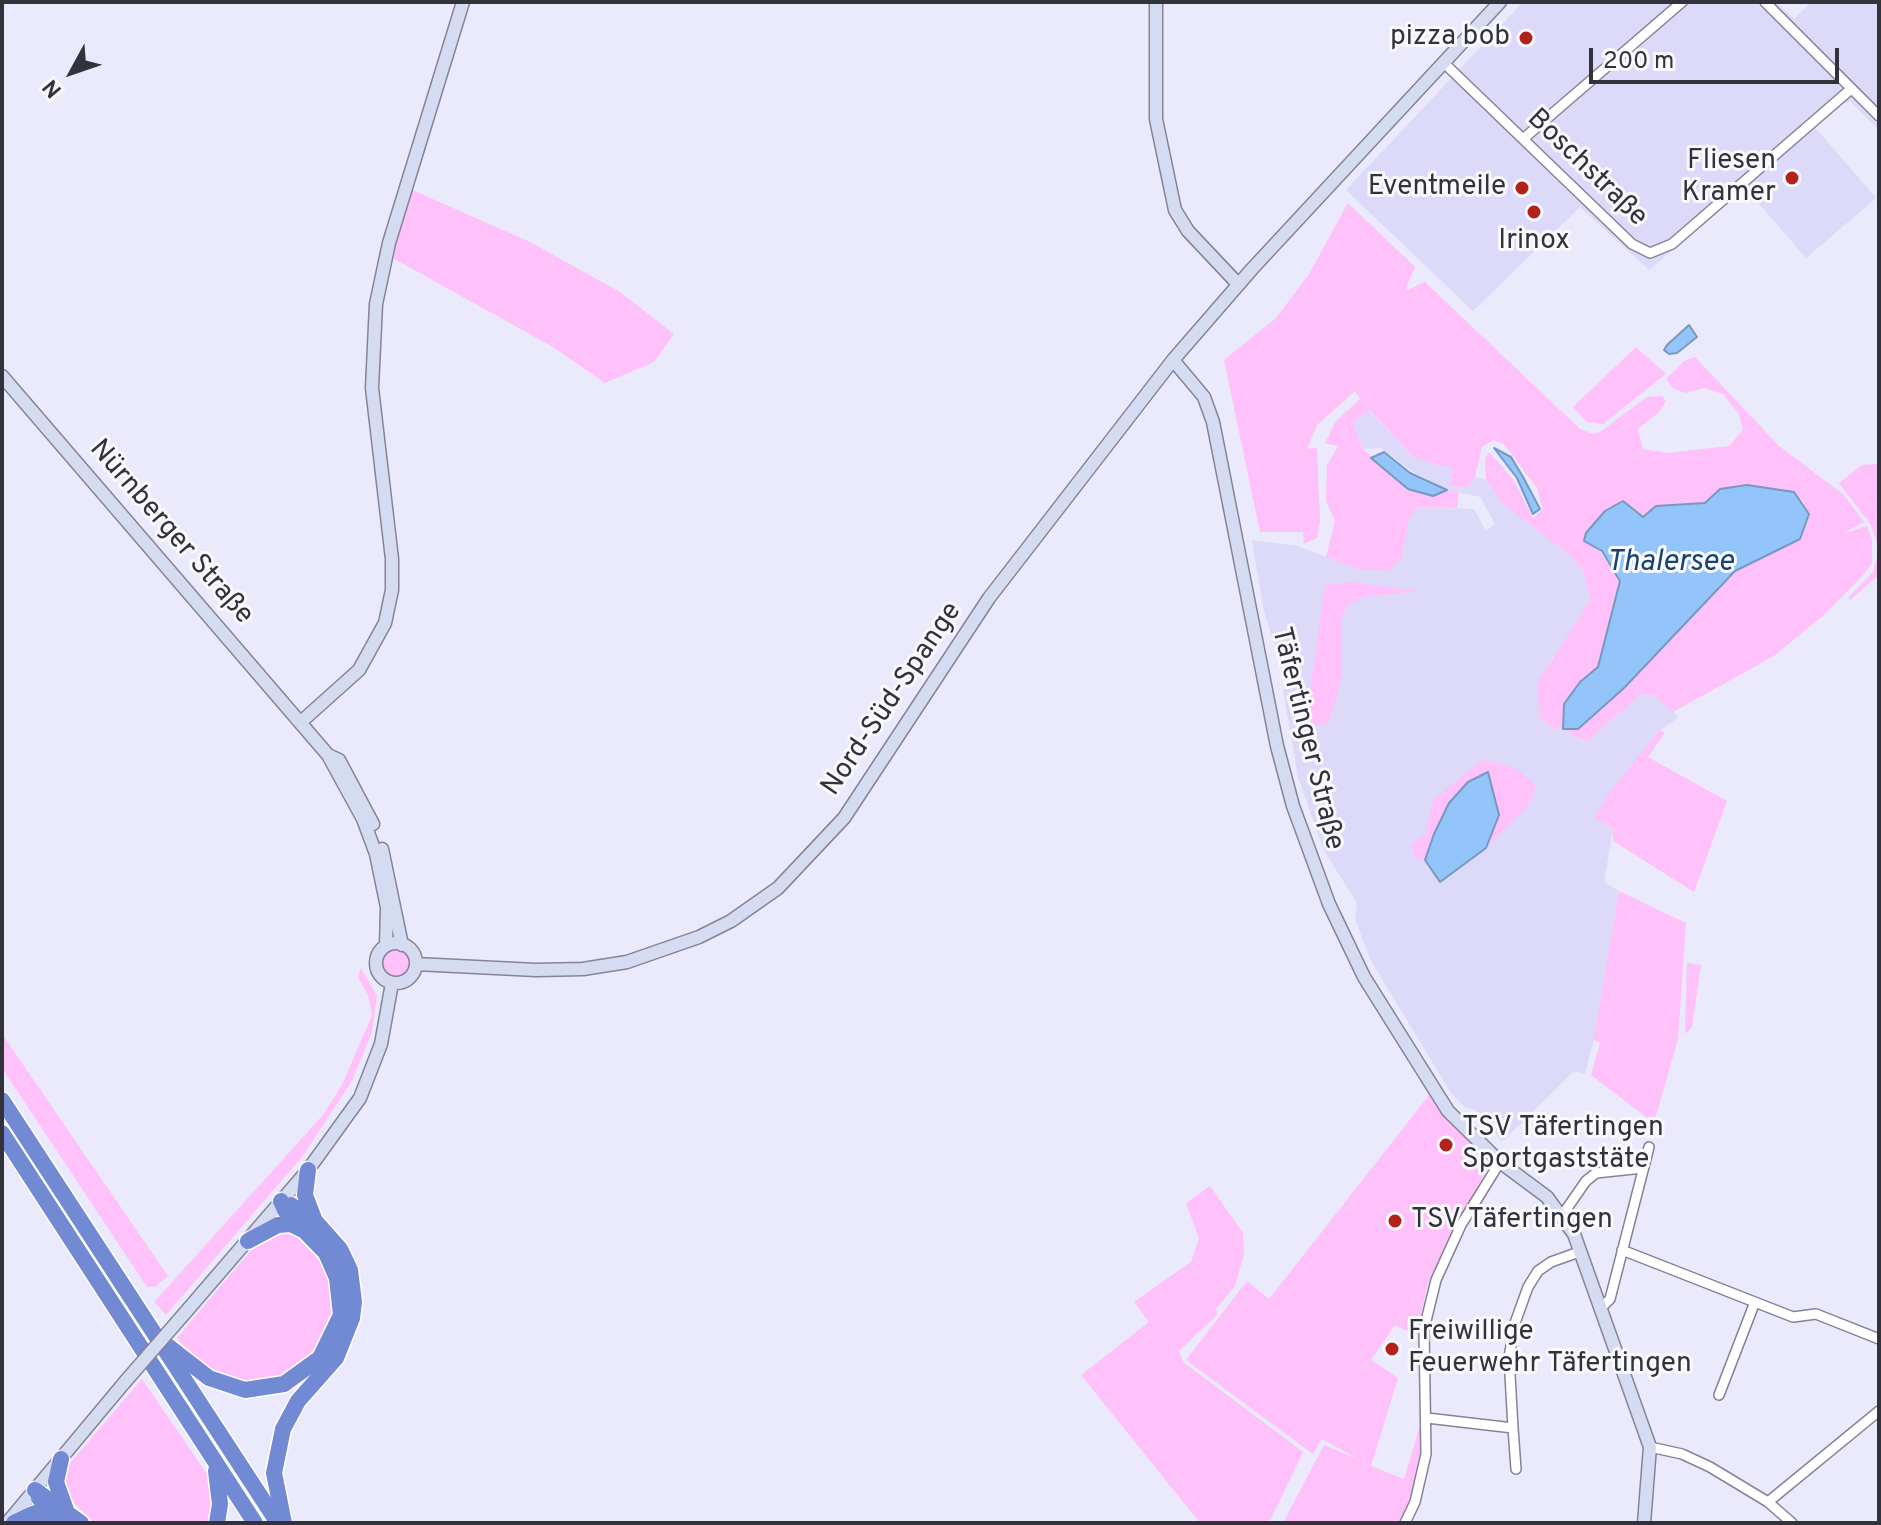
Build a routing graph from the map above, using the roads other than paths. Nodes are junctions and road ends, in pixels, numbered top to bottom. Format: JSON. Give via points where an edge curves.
{"nodes":[{"id":1,"x":463,"y":2,"type":"edge"},
{"id":2,"x":1156,"y":2,"type":"edge"},
{"id":3,"x":1500,"y":2,"type":"edge"},
{"id":4,"x":1682,"y":2,"type":"edge"},
{"id":5,"x":1765,"y":2,"type":"edge"},
{"id":6,"x":1444,"y":63,"type":"junction"},
{"id":7,"x":1851,"y":89,"type":"junction"},
{"id":8,"x":1879,"y":116,"type":"edge"},
{"id":9,"x":1523,"y":139,"type":"junction"},
{"id":10,"x":1238,"y":284,"type":"junction"},
{"id":11,"x":1173,"y":360,"type":"junction"},
{"id":12,"x":2,"y":376,"type":"edge"},
{"id":13,"x":302,"y":721,"type":"junction"},
{"id":14,"x":379,"y":852,"type":"junction"},
{"id":15,"x":402,"y":945,"type":"junction"},
{"id":16,"x":386,"y":946,"type":"junction"},
{"id":17,"x":416,"y":964,"type":"junction"},
{"id":18,"x":392,"y":983,"type":"junction"},
{"id":19,"x":2,"y":1100,"type":"edge"},
{"id":20,"x":2,"y":1133,"type":"edge"},
{"id":21,"x":1649,"y":1147,"type":"dead end"},
{"id":22,"x":1500,"y":1162,"type":"junction"},
{"id":23,"x":1643,"y":1168,"type":"junction"},
{"id":24,"x":308,"y":1170,"type":"junction"},
{"id":25,"x":281,"y":1201,"type":"junction"},
{"id":26,"x":1563,"y":1214,"type":"junction"},
{"id":27,"x":311,"y":1226,"type":"junction"},
{"id":28,"x":248,"y":1241,"type":"junction"},
{"id":29,"x":1622,"y":1250,"type":"junction"},
{"id":30,"x":1579,"y":1252,"type":"junction"},
{"id":31,"x":1755,"y":1302,"type":"junction"},
{"id":32,"x":1601,"y":1308,"type":"junction"},
{"id":33,"x":149,"y":1331,"type":"junction"},
{"id":34,"x":1879,"y":1339,"type":"edge"},
{"id":35,"x":1719,"y":1395,"type":"dead end"},
{"id":36,"x":1879,"y":1411,"type":"edge"},
{"id":37,"x":1427,"y":1418,"type":"junction"},
{"id":38,"x":1513,"y":1428,"type":"junction"},
{"id":39,"x":1650,"y":1447,"type":"junction"},
{"id":40,"x":61,"y":1459,"type":"junction"},
{"id":41,"x":216,"y":1465,"type":"junction"},
{"id":42,"x":1516,"y":1469,"type":"dead end"},
{"id":43,"x":35,"y":1490,"type":"junction"},
{"id":44,"x":1768,"y":1502,"type":"junction"},
{"id":45,"x":61,"y":1517,"type":"edge"},
{"id":46,"x":7,"y":1523,"type":"edge"},
{"id":47,"x":14,"y":1523,"type":"edge"},
{"id":48,"x":81,"y":1523,"type":"edge"},
{"id":49,"x":217,"y":1523,"type":"edge"},
{"id":50,"x":255,"y":1523,"type":"edge"},
{"id":51,"x":278,"y":1523,"type":"edge"},
{"id":52,"x":284,"y":1523,"type":"edge"},
{"id":53,"x":1405,"y":1523,"type":"edge"},
{"id":54,"x":1644,"y":1523,"type":"edge"},
{"id":55,"x":1792,"y":1523,"type":"edge"}],
"edges":[{"from":1,"to":13,"type":"street","via":[[389,243],[376,304],[372,388],[392,559],[385,623],[359,670]]},
{"from":2,"to":10,"type":"street","via":[[1156,119],[1175,210]]},
{"from":3,"to":6,"type":"street","name":"Nord-Süd-Spange"},
{"from":4,"to":9,"type":"street"},
{"from":5,"to":7,"type":"street"},
{"from":6,"to":9,"type":"street","name":"Boschstraße"},
{"from":6,"to":10,"type":"street","name":"Nord-Süd-Spange"},
{"from":7,"to":8,"type":"street"},
{"from":7,"to":9,"type":"street","name":"Boschstraße","via":[[1661,251],[1650,253],[1632,244]]},
{"from":10,"to":11,"type":"street","name":"Nord-Süd-Spange"},
{"from":11,"to":17,"type":"street","name":"Nord-Süd-Spange","via":[[989,598],[844,818],[796,871],[741,915],[676,947],[601,966],[536,970]]},
{"from":11,"to":22,"type":"street","name":"Täfertinger Straße","via":[[1204,397],[1213,422],[1277,746],[1329,904],[1364,977],[1425,1078],[1448,1111]]},
{"from":12,"to":13,"type":"street","name":"Nürnberger Straße"},
{"from":13,"to":14,"type":"street","name":"Nürnberger Straße","via":[[328,755]]},
{"from":14,"to":15,"type":"street"},
{"from":14,"to":16,"type":"street"},
{"from":15,"to":16,"type":"street"},
{"from":15,"to":17,"type":"street"},
{"from":16,"to":18,"type":"street","via":[[376,965],[381,977]]},
{"from":17,"to":18,"type":"street","via":[[408,979]]},
{"from":18,"to":24,"type":"street","via":[[381,1044],[360,1098]]},
{"from":19,"to":33,"type":"highway"},
{"from":20,"to":41,"type":"highway"},
{"from":21,"to":23,"type":"street"},
{"from":22,"to":26,"type":"street","name":"Täfertinger Straße"},
{"from":22,"to":37,"type":"street","via":[[1436,1280],[1424,1329]]},
{"from":23,"to":26,"type":"street","via":[[1596,1173]]},
{"from":23,"to":29,"type":"street"},
{"from":24,"to":25,"type":"street"},
{"from":24,"to":27,"type":"highway","via":[[305,1195]]},
{"from":25,"to":27,"type":"highway"},
{"from":25,"to":28,"type":"street"},
{"from":26,"to":30,"type":"street","name":"Täfertinger Straße"},
{"from":27,"to":28,"type":"highway","via":[[278,1225]]},
{"from":27,"to":33,"type":"highway","via":[[335,1269],[341,1315],[325,1351],[299,1376],[263,1389],[230,1387],[202,1373]]},
{"from":27,"to":52,"type":"highway","via":[[340,1249],[350,1270],[354,1302],[336,1358],[298,1401],[283,1429],[274,1473]]},
{"from":28,"to":40,"type":"street","bridge":true},
{"from":29,"to":31,"type":"street"},
{"from":29,"to":32,"type":"street","via":[[1610,1299]]},
{"from":30,"to":32,"type":"street","name":"Täfertinger Straße"},
{"from":30,"to":38,"type":"street","via":[[1551,1262],[1528,1287],[1509,1357]]},
{"from":31,"to":34,"type":"street","via":[[1793,1317],[1816,1314]]},
{"from":31,"to":35,"type":"street"},
{"from":32,"to":39,"type":"street","name":"Täfertinger Straße"},
{"from":33,"to":51,"type":"highway"},
{"from":36,"to":44,"type":"street"},
{"from":37,"to":38,"type":"street"},
{"from":37,"to":53,"type":"street","via":[[1426,1454]]},
{"from":38,"to":42,"type":"street"},
{"from":39,"to":44,"type":"street","via":[[1682,1454]]},
{"from":39,"to":54,"type":"street","name":"Täfertinger Straße"},
{"from":40,"to":43,"type":"street"},
{"from":40,"to":45,"type":"highway","via":[[56,1482]]},
{"from":41,"to":49,"type":"highway"},
{"from":41,"to":50,"type":"highway"},
{"from":43,"to":45,"type":"highway"},
{"from":43,"to":46,"type":"street"},
{"from":44,"to":55,"type":"street"},
{"from":45,"to":47,"type":"highway","via":[[35,1513]]},
{"from":45,"to":48,"type":"highway"}]}
